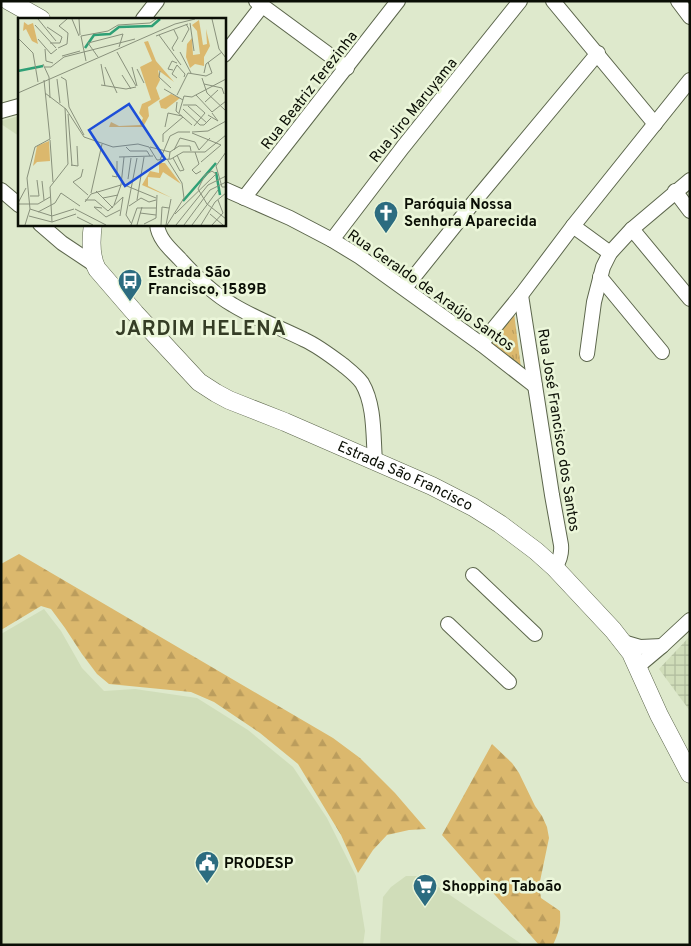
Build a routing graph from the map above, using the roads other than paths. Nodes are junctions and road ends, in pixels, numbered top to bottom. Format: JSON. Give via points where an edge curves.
{"nodes":[{"id":1,"x":9,"y":1,"type":"edge"},
{"id":2,"x":157,"y":1,"type":"edge"},
{"id":3,"x":398,"y":1,"type":"edge"},
{"id":4,"x":520,"y":1,"type":"edge"},
{"id":5,"x":554,"y":1,"type":"edge"},
{"id":6,"x":678,"y":1,"type":"edge"},
{"id":7,"x":259,"y":3,"type":"edge"},
{"id":8,"x":690,"y":16,"type":"edge"},
{"id":9,"x":39,"y":18,"type":"edge"},
{"id":10,"x":144,"y":18,"type":"edge"},
{"id":11,"x":598,"y":53,"type":"junction"},
{"id":12,"x":225,"y":54,"type":"edge"},
{"id":13,"x":347,"y":68,"type":"junction"},
{"id":14,"x":690,"y":80,"type":"edge"},
{"id":15,"x":18,"y":106,"type":"edge"},
{"id":16,"x":1,"y":111,"type":"edge"},
{"id":17,"x":655,"y":124,"type":"junction"},
{"id":18,"x":690,"y":180,"type":"edge"},
{"id":19,"x":225,"y":189,"type":"edge"},
{"id":20,"x":1,"y":190,"type":"edge"},
{"id":21,"x":675,"y":191,"type":"junction"},
{"id":22,"x":244,"y":198,"type":"junction"},
{"id":23,"x":18,"y":204,"type":"edge"},
{"id":24,"x":690,"y":211,"type":"edge"},
{"id":25,"x":41,"y":225,"type":"edge"},
{"id":26,"x":157,"y":225,"type":"edge"},
{"id":27,"x":573,"y":226,"type":"junction"},
{"id":28,"x":632,"y":228,"type":"junction"},
{"id":29,"x":92,"y":231,"type":"edge"},
{"id":30,"x":332,"y":240,"type":"junction"},
{"id":31,"x":62,"y":242,"type":"junction"},
{"id":32,"x":610,"y":253,"type":"junction"},
{"id":33,"x":95,"y":265,"type":"junction"},
{"id":34,"x":600,"y":277,"type":"junction"},
{"id":35,"x":405,"y":288,"type":"junction"},
{"id":36,"x":521,"y":295,"type":"junction"},
{"id":37,"x":690,"y":299,"type":"edge"},
{"id":38,"x":481,"y":344,"type":"junction"},
{"id":39,"x":662,"y":352,"type":"dead end"},
{"id":40,"x":587,"y":354,"type":"dead end"},
{"id":41,"x":535,"y":386,"type":"junction"},
{"id":42,"x":375,"y":461,"type":"junction"},
{"id":43,"x":562,"y":548,"type":"junction"},
{"id":44,"x":536,"y":551,"type":"junction"},
{"id":45,"x":555,"y":568,"type":"junction"},
{"id":46,"x":473,"y":575,"type":"dead end"},
{"id":47,"x":576,"y":591,"type":"junction"},
{"id":48,"x":690,"y":620,"type":"edge"},
{"id":49,"x":448,"y":624,"type":"dead end"},
{"id":50,"x":535,"y":634,"type":"dead end"},
{"id":51,"x":622,"y":642,"type":"junction"},
{"id":52,"x":662,"y":646,"type":"junction"},
{"id":53,"x":637,"y":667,"type":"junction"},
{"id":54,"x":509,"y":682,"type":"dead end"},
{"id":55,"x":690,"y":774,"type":"edge"}],
"edges":[{"from":1,"to":9,"type":"main road"},
{"from":2,"to":10,"type":"street"},
{"from":3,"to":13,"type":"street","name":"Rua Beatriz Terezinha"},
{"from":4,"to":30,"type":"street","name":"Rua Jiro Maruyama"},
{"from":5,"to":11,"type":"street"},
{"from":6,"to":8,"type":"street"},
{"from":7,"to":12,"type":"street"},
{"from":7,"to":13,"type":"street"},
{"from":11,"to":17,"type":"street"},
{"from":11,"to":35,"type":"street"},
{"from":13,"to":22,"type":"street","name":"Rua Beatriz Terezinha"},
{"from":14,"to":17,"type":"street"},
{"from":15,"to":16,"type":"street"},
{"from":17,"to":27,"type":"street"},
{"from":18,"to":21,"type":"street"},
{"from":19,"to":22,"type":"street","name":"Rua Geraldo de Araújo Santos"},
{"from":20,"to":23,"type":"street"},
{"from":21,"to":24,"type":"street"},
{"from":21,"to":28,"type":"street"},
{"from":22,"to":30,"type":"street","name":"Rua Geraldo de Araújo Santos"},
{"from":25,"to":31,"type":"street"},
{"from":26,"to":42,"type":"street","via":[[164,243],[212,291],[233,306],[306,340],[354,374],[366,391],[371,411]]},
{"from":27,"to":32,"type":"street"},
{"from":27,"to":36,"type":"street"},
{"from":28,"to":32,"type":"street"},
{"from":28,"to":37,"type":"street"},
{"from":29,"to":31,"type":"street","via":[[76,243]]},
{"from":29,"to":33,"type":"main road"},
{"from":30,"to":35,"type":"street","name":"Rua Geraldo de Araújo Santos"},
{"from":31,"to":33,"type":"street"},
{"from":32,"to":34,"type":"street"},
{"from":33,"to":42,"type":"main road","name":"Estrada São Francisco","via":[[199,382],[229,400]]},
{"from":34,"to":39,"type":"street"},
{"from":34,"to":40,"type":"street"},
{"from":35,"to":38,"type":"street","name":"Rua Geraldo de Araújo Santos"},
{"from":36,"to":38,"type":"street"},
{"from":36,"to":41,"type":"street","name":"Rua José Francisco dos Santos"},
{"from":38,"to":41,"type":"street","name":"Rua Geraldo de Araújo Santos"},
{"from":41,"to":43,"type":"street","name":"Rua José Francisco dos Santos"},
{"from":42,"to":44,"type":"main road","name":"Estrada São Francisco","via":[[473,507]]},
{"from":43,"to":44,"type":"street"},
{"from":43,"to":45,"type":"street","name":"Rua José Francisco dos Santos"},
{"from":43,"to":47,"type":"street"},
{"from":44,"to":45,"type":"main road","name":"Estrada São Francisco"},
{"from":45,"to":47,"type":"main road","name":"Estrada São Francisco"},
{"from":46,"to":50,"type":"street"},
{"from":47,"to":51,"type":"main road","name":"Estrada São Francisco"},
{"from":48,"to":52,"type":"street"},
{"from":49,"to":54,"type":"street"},
{"from":51,"to":52,"type":"street","via":[[640,647]]},
{"from":51,"to":53,"type":"main road","name":"Estrada São Francisco"},
{"from":52,"to":53,"type":"street"},
{"from":53,"to":55,"type":"main road","name":"Estrada São Francisco"}]}
